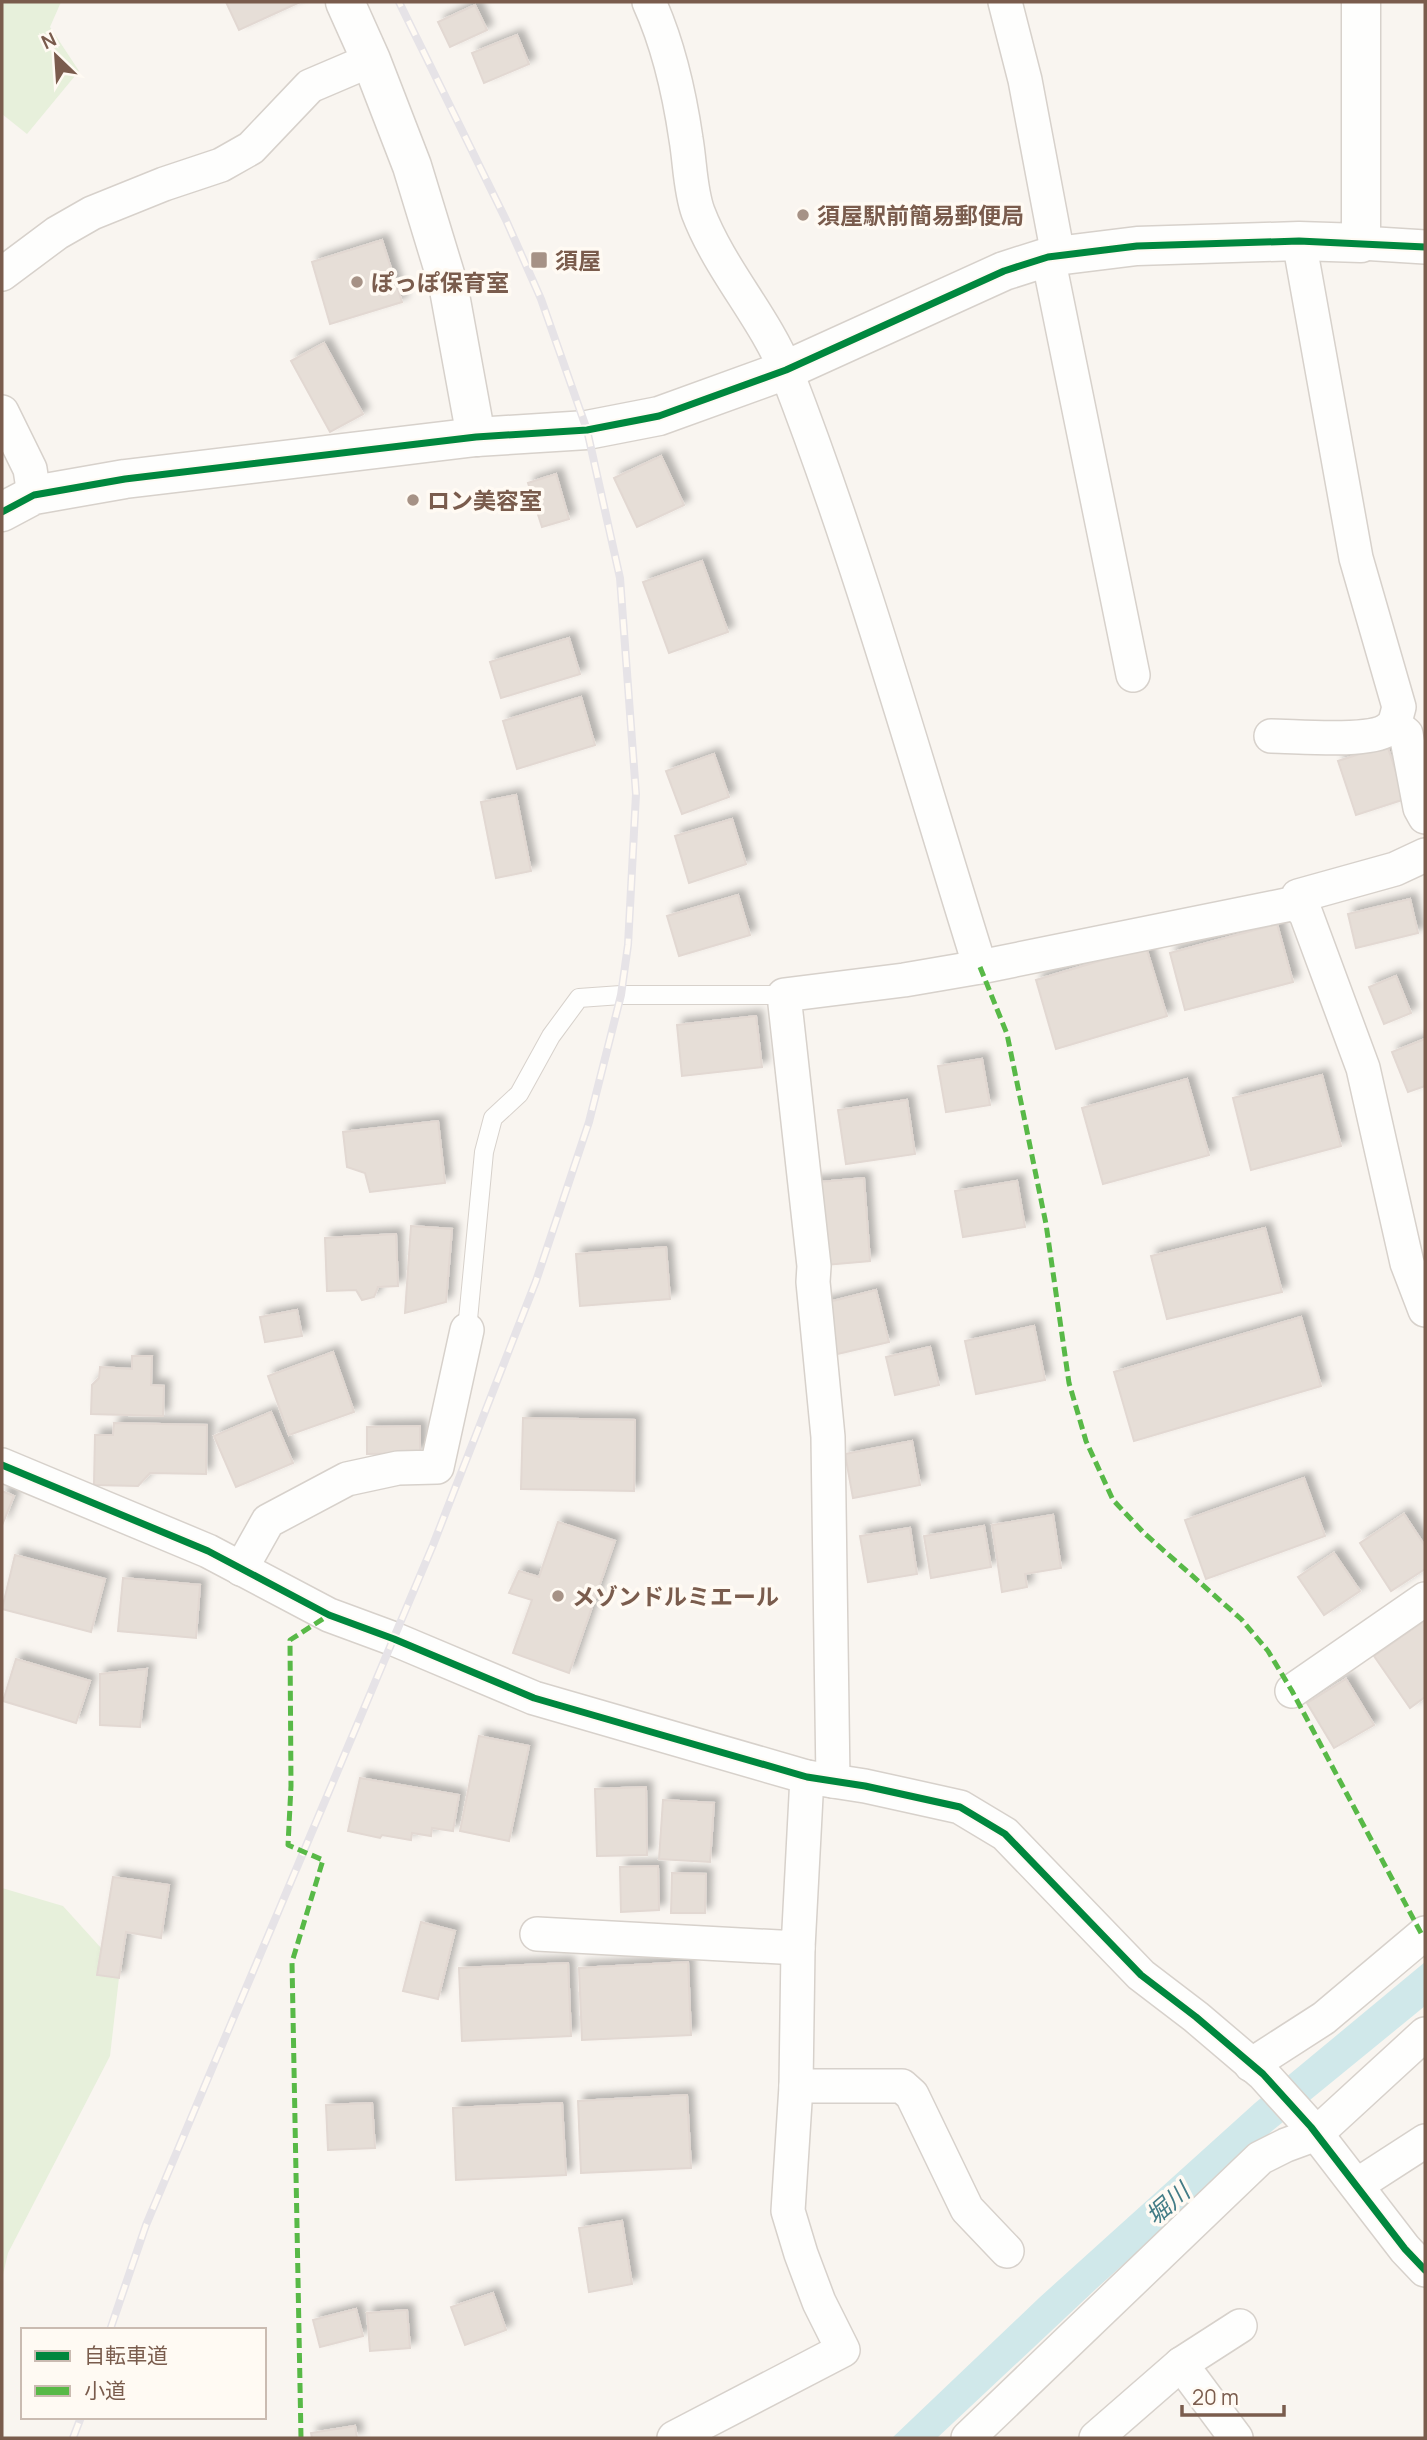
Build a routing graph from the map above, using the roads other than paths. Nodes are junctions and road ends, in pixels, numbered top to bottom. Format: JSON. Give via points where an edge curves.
{"nodes":[{"id":1,"x":345,"y":2,"type":"edge"},
{"id":2,"x":649,"y":2,"type":"edge"},
{"id":3,"x":1005,"y":2,"type":"edge"},
{"id":4,"x":1361,"y":2,"type":"edge"},
{"id":5,"x":371,"y":60,"type":"junction"},
{"id":6,"x":1299,"y":241,"type":"junction"},
{"id":7,"x":1361,"y":243,"type":"junction"},
{"id":8,"x":1425,"y":247,"type":"edge"},
{"id":9,"x":1053,"y":256,"type":"junction"},
{"id":10,"x":2,"y":274,"type":"edge"},
{"id":11,"x":786,"y":370,"type":"junction"},
{"id":12,"x":2,"y":412,"type":"edge"},
{"id":13,"x":476,"y":437,"type":"junction"},
{"id":14,"x":18,"y":504,"type":"edge"},
{"id":15,"x":1133,"y":676,"type":"dead end"},
{"id":16,"x":1394,"y":724,"type":"junction"},
{"id":17,"x":1271,"y":736,"type":"dead end"},
{"id":18,"x":1425,"y":817,"type":"edge"},
{"id":19,"x":1424,"y":859,"type":"edge"},
{"id":20,"x":1296,"y":903,"type":"junction"},
{"id":21,"x":980,"y":967,"type":"junction"},
{"id":22,"x":784,"y":995,"type":"junction"},
{"id":23,"x":1425,"y":1311,"type":"edge"},
{"id":24,"x":467,"y":1330,"type":"joint"},
{"id":25,"x":2,"y":1465,"type":"edge"},
{"id":26,"x":241,"y":1569,"type":"junction"},
{"id":27,"x":1425,"y":1599,"type":"edge"},
{"id":28,"x":1292,"y":1691,"type":"dead end"},
{"id":29,"x":820,"y":1779,"type":"junction"},
{"id":30,"x":1425,"y":1933,"type":"edge"},
{"id":31,"x":537,"y":1934,"type":"dead end"},
{"id":32,"x":798,"y":1948,"type":"junction"},
{"id":33,"x":1425,"y":2034,"type":"edge"},
{"id":34,"x":1257,"y":2070,"type":"junction"},
{"id":35,"x":796,"y":2086,"type":"junction"},
{"id":36,"x":1313,"y":2131,"type":"junction"},
{"id":37,"x":1425,"y":2141,"type":"edge"},
{"id":38,"x":1357,"y":2185,"type":"junction"},
{"id":39,"x":1007,"y":2251,"type":"dead end"},
{"id":40,"x":1425,"y":2270,"type":"edge"},
{"id":41,"x":1240,"y":2326,"type":"dead end"},
{"id":42,"x":1181,"y":2364,"type":"junction"},
{"id":43,"x":674,"y":2438,"type":"edge"},
{"id":44,"x":968,"y":2438,"type":"edge"},
{"id":45,"x":1096,"y":2438,"type":"edge"},
{"id":46,"x":1236,"y":2438,"type":"edge"}],
"edges":[{"from":1,"to":5,"type":"street"},
{"from":2,"to":11,"type":"street","via":[[678,84],[696,207],[710,243]]},
{"from":3,"to":9,"type":"street","via":[[1025,80]]},
{"from":4,"to":7,"type":"street"},
{"from":5,"to":10,"type":"street","via":[[310,86],[251,148],[92,214],[57,233]]},
{"from":5,"to":13,"type":"street","via":[[412,166],[448,284]]},
{"from":6,"to":7,"type":"street"},
{"from":6,"to":9,"type":"street","via":[[1137,246]]},
{"from":6,"to":16,"type":"street","via":[[1356,558],[1399,707]]},
{"from":7,"to":8,"type":"street"},
{"from":9,"to":11,"type":"street","via":[[1004,271]]},
{"from":9,"to":15,"type":"street"},
{"from":11,"to":13,"type":"street","via":[[659,416],[587,430]]},
{"from":11,"to":21,"type":"street","via":[[838,516]]},
{"from":12,"to":14,"type":"street","via":[[30,469]]},
{"from":13,"to":14,"type":"street","via":[[125,479]]},
{"from":16,"to":17,"type":"street","via":[[1385,732],[1363,737]]},
{"from":16,"to":18,"type":"street","via":[[1406,734]]},
{"from":19,"to":20,"type":"street","via":[[1298,896]]},
{"from":20,"to":21,"type":"street"},
{"from":20,"to":23,"type":"street","via":[[1307,914],[1363,1068],[1407,1263]]},
{"from":21,"to":22,"type":"street"},
{"from":22,"to":24,"type":"lane","via":[[579,999],[551,1036],[519,1094],[493,1118],[484,1152]]},
{"from":22,"to":29,"type":"street","via":[[828,1437]]},
{"from":24,"to":26,"type":"street","via":[[437,1467],[398,1468],[347,1479],[268,1521]]},
{"from":25,"to":26,"type":"street"},
{"from":26,"to":29,"type":"street","via":[[329,1615],[534,1698]]},
{"from":27,"to":28,"type":"street"},
{"from":29,"to":32,"type":"street"},
{"from":29,"to":34,"type":"street","via":[[960,1807],[1005,1834],[1141,1975]]},
{"from":30,"to":34,"type":"street"},
{"from":31,"to":32,"type":"street"},
{"from":32,"to":35,"type":"street"},
{"from":33,"to":36,"type":"street"},
{"from":34,"to":36,"type":"street"},
{"from":35,"to":39,"type":"street","via":[[902,2087],[912,2095],[967,2209]]},
{"from":35,"to":43,"type":"street","via":[[788,2211],[819,2302],[843,2350]]},
{"from":36,"to":38,"type":"street"},
{"from":36,"to":44,"type":"street","via":[[1260,2158]]},
{"from":37,"to":38,"type":"street"},
{"from":38,"to":40,"type":"street"},
{"from":41,"to":42,"type":"street"},
{"from":42,"to":45,"type":"street"},
{"from":42,"to":46,"type":"street"}]}
